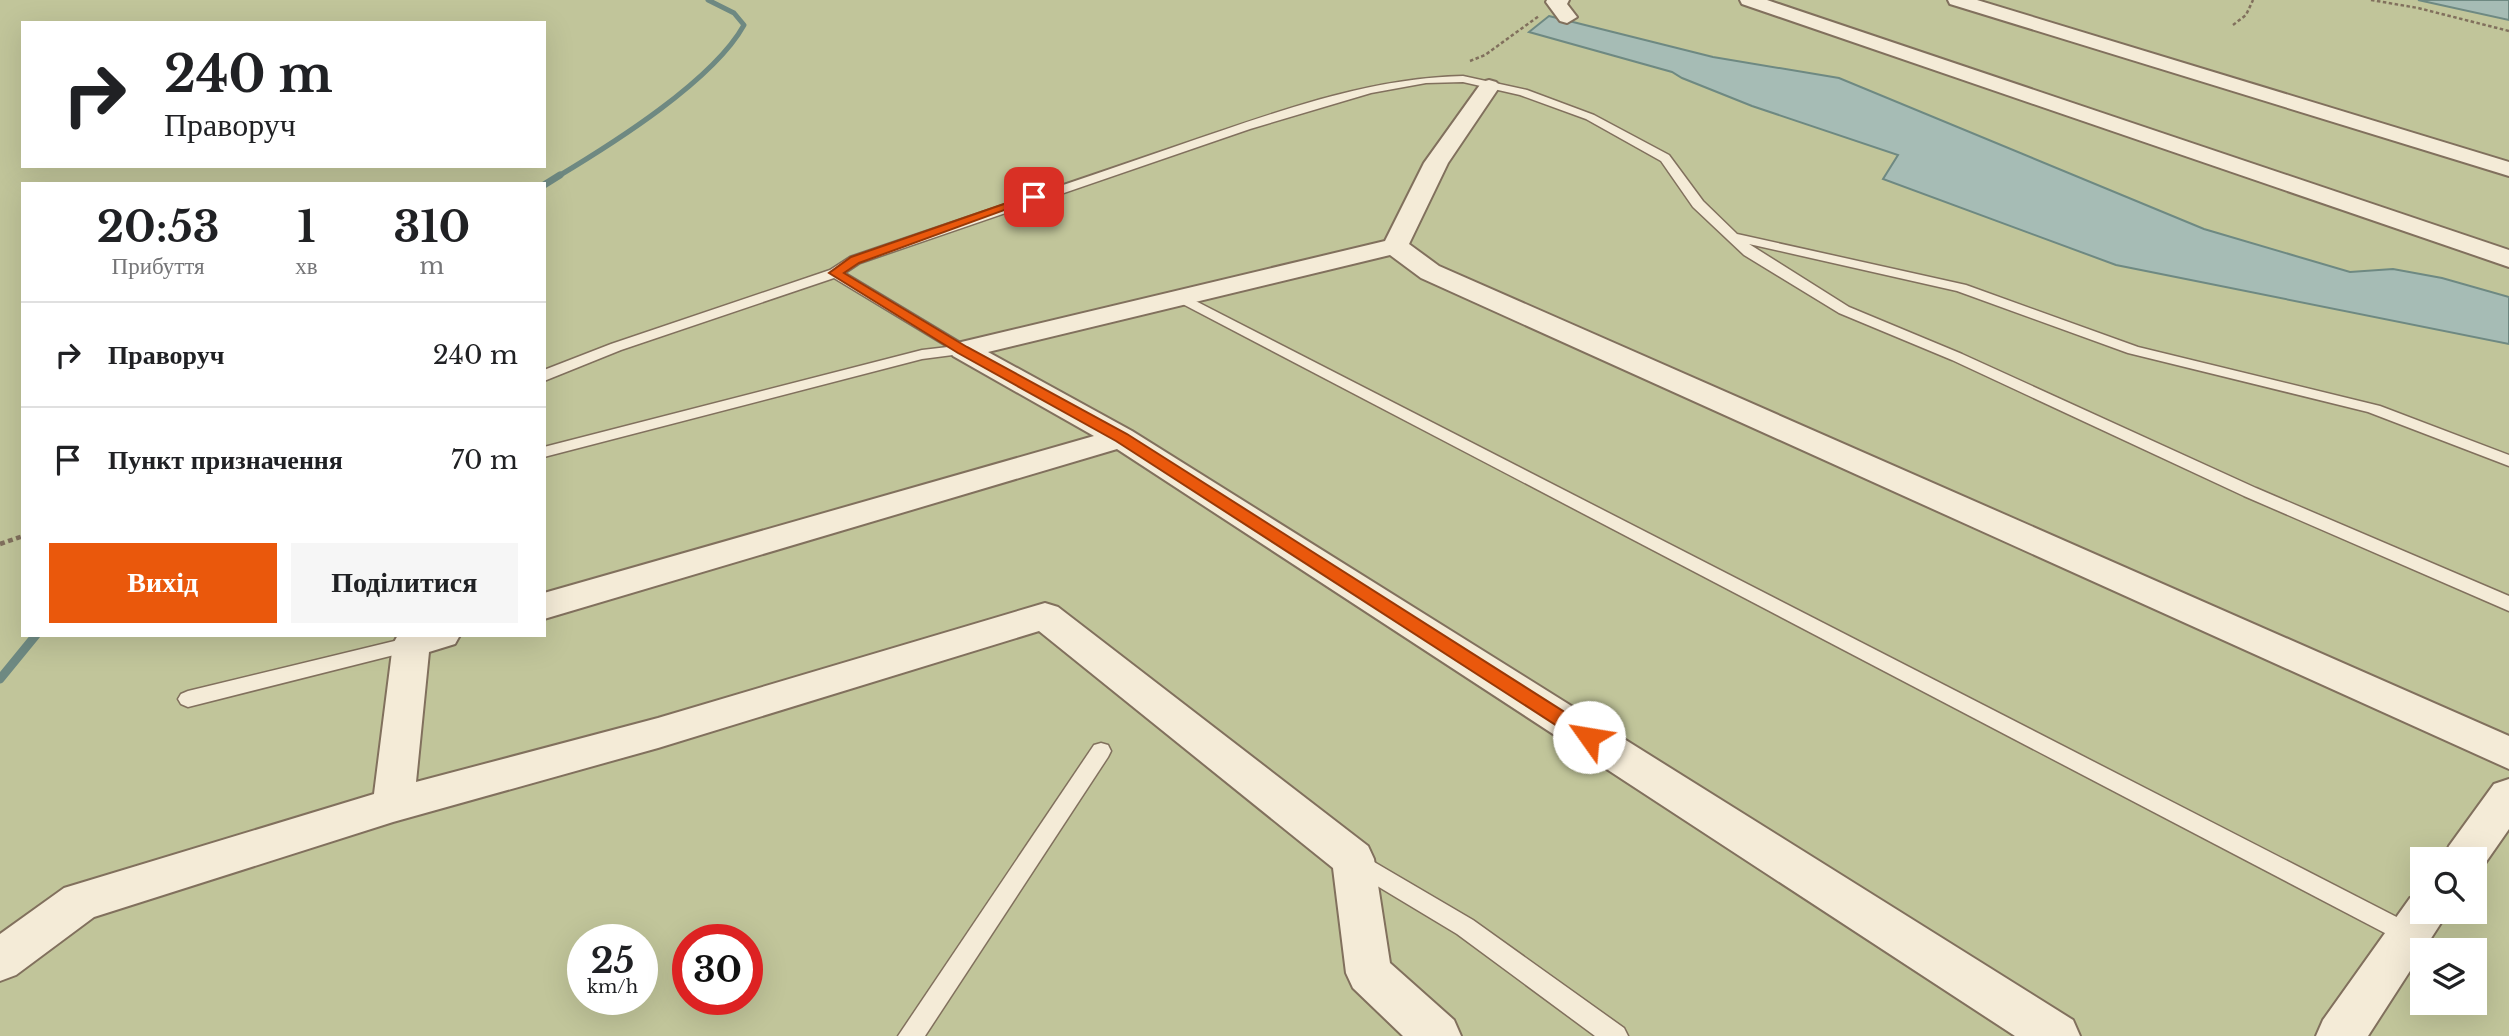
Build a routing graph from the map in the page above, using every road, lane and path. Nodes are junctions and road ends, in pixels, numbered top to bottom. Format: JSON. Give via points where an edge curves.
{"nodes":[{"id":1,"x":1749,"y":0,"type":"edge"},
{"id":2,"x":1957,"y":0,"type":"edge"},
{"id":3,"x":2253,"y":0,"type":"edge"},
{"id":4,"x":2371,"y":0,"type":"edge"},
{"id":5,"x":1562,"y":8,"type":"edge"},
{"id":6,"x":2233,"y":26,"type":"dead end"},
{"id":7,"x":2509,"y":31,"type":"edge"},
{"id":8,"x":1426,"y":80,"type":"junction"},
{"id":9,"x":1489,"y":86,"type":"junction"},
{"id":10,"x":2509,"y":169,"type":"edge"},
{"id":11,"x":1734,"y":237,"type":"junction"},
{"id":12,"x":1395,"y":247,"type":"junction"},
{"id":13,"x":2509,"y":259,"type":"edge"},
{"id":14,"x":835,"y":273,"type":"junction"},
{"id":15,"x":1180,"y":297,"type":"junction"},
{"id":16,"x":962,"y":350,"type":"junction"},
{"id":17,"x":546,"y":375,"type":"edge"},
{"id":18,"x":1121,"y":438,"type":"junction"},
{"id":19,"x":546,"y":451,"type":"edge"},
{"id":20,"x":2509,"y":461,"type":"edge"},
{"id":21,"x":21,"y":537,"type":"edge"},
{"id":22,"x":0,"y":544,"type":"edge"},
{"id":23,"x":2509,"y":604,"type":"edge"},
{"id":24,"x":546,"y":605,"type":"edge"},
{"id":25,"x":427,"y":640,"type":"edge"},
{"id":26,"x":188,"y":699,"type":"dead end"},
{"id":27,"x":1101,"y":751,"type":"dead end"},
{"id":28,"x":2509,"y":753,"type":"edge"},
{"id":29,"x":2509,"y":796,"type":"edge"},
{"id":30,"x":393,"y":805,"type":"junction"},
{"id":31,"x":2473,"y":847,"type":"edge"},
{"id":32,"x":1353,"y":859,"type":"junction"},
{"id":33,"x":2410,"y":919,"type":"edge"},
{"id":34,"x":2417,"y":924,"type":"edge"},
{"id":35,"x":0,"y":960,"type":"edge"},
{"id":36,"x":911,"y":1036,"type":"edge"},
{"id":37,"x":1437,"y":1036,"type":"edge"},
{"id":38,"x":1615,"y":1036,"type":"edge"},
{"id":39,"x":2056,"y":1036,"type":"edge"},
{"id":40,"x":2340,"y":1036,"type":"edge"}],
"edges":[{"from":1,"to":13,"type":"street"},
{"from":2,"to":10,"type":"street"},
{"from":3,"to":6,"type":"path","via":[[2252,8]]},
{"from":4,"to":7,"type":"path"},
{"from":5,"to":8,"type":"path","via":[[1531,19],[1485,55]]},
{"from":8,"to":9,"type":"lane","via":[[1462,79]]},
{"from":8,"to":14,"type":"lane","via":[[1369,90],[1209,139],[855,260]]},
{"from":9,"to":11,"type":"lane","via":[[1523,92],[1590,117],[1665,158],[1699,204]]},
{"from":9,"to":12,"type":"street","via":[[1436,163]]},
{"from":11,"to":20,"type":"lane","via":[[1961,288],[2133,350],[2374,409]]},
{"from":11,"to":23,"type":"lane","via":[[1749,252],[1844,310]]},
{"from":12,"to":15,"type":"street"},
{"from":12,"to":28,"type":"street","via":[[1430,272]]},
{"from":14,"to":16,"type":"lane"},
{"from":14,"to":17,"type":"lane"},
{"from":15,"to":16,"type":"street"},
{"from":15,"to":33,"type":"lane"},
{"from":16,"to":18,"type":"street"},
{"from":16,"to":19,"type":"lane","via":[[922,355]]},
{"from":18,"to":24,"type":"street"},
{"from":18,"to":39,"type":"street"},
{"from":21,"to":22,"type":"path"},
{"from":25,"to":26,"type":"lane"},
{"from":25,"to":30,"type":"street"},
{"from":27,"to":36,"type":"lane"},
{"from":29,"to":31,"type":"street"},
{"from":30,"to":32,"type":"street","via":[[659,733],[1045,616]]},
{"from":30,"to":35,"type":"street","via":[[80,902]]},
{"from":32,"to":37,"type":"street","via":[[1369,973]]},
{"from":32,"to":38,"type":"lane","via":[[1465,927]]},
{"from":34,"to":40,"type":"street"}]}
